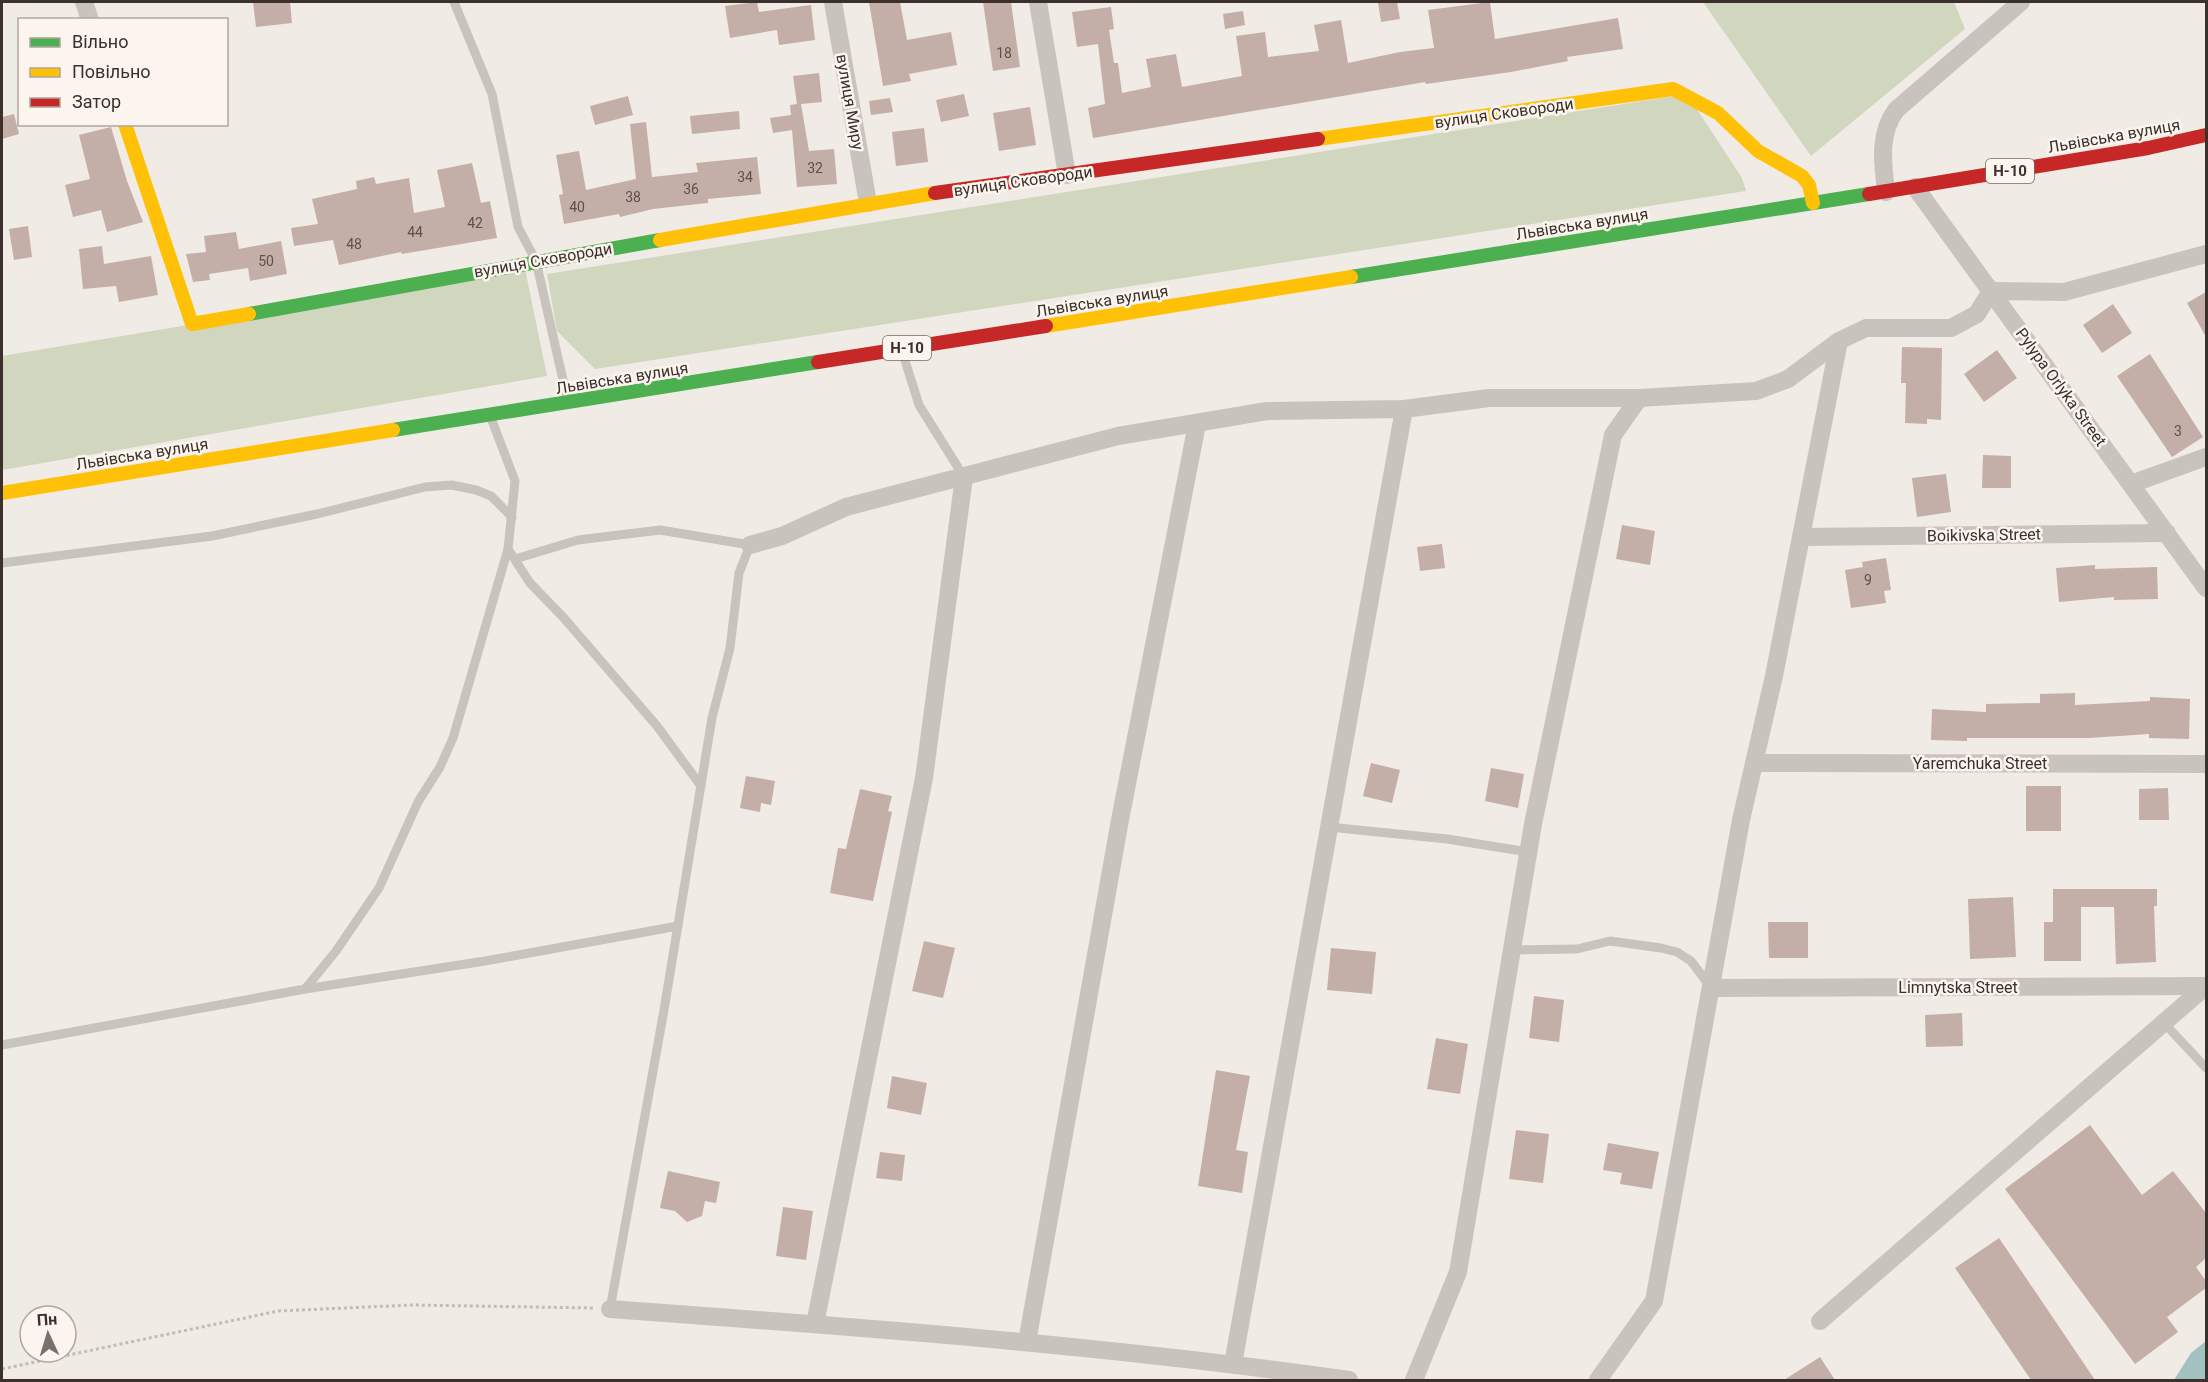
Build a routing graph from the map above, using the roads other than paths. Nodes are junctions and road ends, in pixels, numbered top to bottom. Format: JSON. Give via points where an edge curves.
{"nodes":[{"id":1,"x":84,"y":2,"type":"edge"},
{"id":2,"x":454,"y":2,"type":"edge"},
{"id":3,"x":833,"y":2,"type":"edge"},
{"id":4,"x":1038,"y":2,"type":"edge"},
{"id":5,"x":2021,"y":2,"type":"edge"},
{"id":6,"x":89,"y":18,"type":"edge"},
{"id":7,"x":127,"y":126,"type":"edge"},
{"id":8,"x":2206,"y":135,"type":"edge"},
{"id":9,"x":1067,"y":175,"type":"junction"},
{"id":10,"x":1915,"y":187,"type":"junction"},
{"id":11,"x":1886,"y":192,"type":"junction"},
{"id":12,"x":867,"y":203,"type":"junction"},
{"id":13,"x":1813,"y":203,"type":"junction"},
{"id":14,"x":2206,"y":254,"type":"edge"},
{"id":15,"x":536,"y":261,"type":"junction"},
{"id":16,"x":1991,"y":291,"type":"junction"},
{"id":17,"x":1839,"y":341,"type":"junction"},
{"id":18,"x":902,"y":348,"type":"junction"},
{"id":19,"x":1639,"y":398,"type":"junction"},
{"id":20,"x":568,"y":404,"type":"junction"},
{"id":21,"x":1404,"y":409,"type":"junction"},
{"id":22,"x":490,"y":416,"type":"junction"},
{"id":23,"x":1197,"y":424,"type":"junction"},
{"id":24,"x":2206,"y":457,"type":"edge"},
{"id":25,"x":964,"y":477,"type":"junction"},
{"id":26,"x":2131,"y":484,"type":"junction"},
{"id":27,"x":2,"y":493,"type":"edge"},
{"id":28,"x":512,"y":517,"type":"junction"},
{"id":29,"x":2166,"y":533,"type":"junction"},
{"id":30,"x":1801,"y":537,"type":"junction"},
{"id":31,"x":750,"y":545,"type":"junction"},
{"id":32,"x":508,"y":549,"type":"junction"},
{"id":33,"x":515,"y":560,"type":"junction"},
{"id":34,"x":2,"y":563,"type":"edge"},
{"id":35,"x":2206,"y":588,"type":"edge"},
{"id":36,"x":1754,"y":763,"type":"junction"},
{"id":37,"x":2206,"y":764,"type":"edge"},
{"id":38,"x":701,"y":786,"type":"junction"},
{"id":39,"x":1329,"y":827,"type":"junction"},
{"id":40,"x":1528,"y":852,"type":"junction"},
{"id":41,"x":678,"y":926,"type":"junction"},
{"id":42,"x":1512,"y":950,"type":"junction"},
{"id":43,"x":2206,"y":986,"type":"edge"},
{"id":44,"x":1711,"y":988,"type":"junction"},
{"id":45,"x":305,"y":989,"type":"junction"},
{"id":46,"x":2165,"y":1024,"type":"junction"},
{"id":47,"x":2,"y":1045,"type":"edge"},
{"id":48,"x":2206,"y":1068,"type":"edge"},
{"id":49,"x":610,"y":1309,"type":"joint"},
{"id":50,"x":1820,"y":1322,"type":"dead end"},
{"id":51,"x":815,"y":1324,"type":"junction"},
{"id":52,"x":1027,"y":1342,"type":"junction"},
{"id":53,"x":1233,"y":1364,"type":"junction"},
{"id":54,"x":1349,"y":1380,"type":"edge"},
{"id":55,"x":1414,"y":1380,"type":"edge"},
{"id":56,"x":1598,"y":1380,"type":"edge"}],
"edges":[{"from":1,"to":6,"type":"street"},
{"from":2,"to":15,"type":"lane","via":[[492,94],[518,227]]},
{"from":3,"to":12,"type":"street","name":"вулиця Миру"},
{"from":4,"to":9,"type":"street"},
{"from":5,"to":11,"type":"street","via":[[1888,121],[1882,161]]},
{"from":7,"to":15,"type":"main road","name":"вулиця Сковороди","via":[[192,324]]},
{"from":8,"to":10,"type":"main road","name":"Львівська вулиця","number":"Н-10"},
{"from":9,"to":12,"type":"main road","name":"вулиця Сковороди"},
{"from":9,"to":13,"type":"main road","name":"вулиця Сковороди","via":[[1673,89],[1718,113],[1758,151],[1802,176],[1809,185]]},
{"from":10,"to":11,"type":"main road","name":"Львівська вулиця","number":"Н-10"},
{"from":10,"to":16,"type":"street","name":"Pylypa Orlyka Street"},
{"from":11,"to":13,"type":"main road","name":"Львівська вулиця","number":"Н-10"},
{"from":12,"to":15,"type":"main road","name":"вулиця Сковороди"},
{"from":13,"to":18,"type":"main road","name":"Львівська вулиця","number":"Н-10"},
{"from":14,"to":16,"type":"street","via":[[2064,292]]},
{"from":15,"to":20,"type":"lane"},
{"from":16,"to":17,"type":"street","via":[[1977,314],[1951,328],[1866,328]]},
{"from":16,"to":26,"type":"street","name":"Pylypa Orlyka Street"},
{"from":17,"to":19,"type":"street","via":[[1788,379],[1756,391]]},
{"from":17,"to":30,"type":"street"},
{"from":18,"to":20,"type":"main road","name":"Львівська вулиця","number":"Н-10"},
{"from":18,"to":25,"type":"lane","via":[[919,405]]},
{"from":19,"to":21,"type":"street","via":[[1489,398]]},
{"from":19,"to":40,"type":"street","via":[[1613,435]]},
{"from":20,"to":22,"type":"main road","name":"Львівська вулиця","number":"Н-10"},
{"from":21,"to":23,"type":"street","via":[[1268,411]]},
{"from":21,"to":39,"type":"street"},
{"from":22,"to":27,"type":"main road","name":"Львівська вулиця","number":"Н-10"},
{"from":22,"to":28,"type":"lane","via":[[515,481]]},
{"from":23,"to":25,"type":"street","via":[[1118,436]]},
{"from":23,"to":52,"type":"street","via":[[1120,820]]},
{"from":24,"to":26,"type":"street"},
{"from":25,"to":31,"type":"street","via":[[846,507],[782,536]]},
{"from":25,"to":51,"type":"street","via":[[924,778]]},
{"from":26,"to":29,"type":"street","name":"Pylypa Orlyka Street"},
{"from":28,"to":32,"type":"lane"},
{"from":28,"to":34,"type":"lane","via":[[491,496],[476,490],[452,485],[425,487],[212,536]]},
{"from":29,"to":30,"type":"street","name":"Boikivska Street"},
{"from":29,"to":35,"type":"street","name":"Pylypa Orlyka Street"},
{"from":30,"to":36,"type":"street"},
{"from":31,"to":33,"type":"lane","via":[[660,530],[578,540]]},
{"from":31,"to":38,"type":"lane","via":[[739,573],[730,648],[712,718]]},
{"from":32,"to":33,"type":"lane"},
{"from":32,"to":45,"type":"lane","via":[[441,767],[418,802],[379,888]]},
{"from":33,"to":38,"type":"lane","via":[[530,583],[657,726]]},
{"from":36,"to":37,"type":"street","name":"Yaremchuka Street"},
{"from":36,"to":44,"type":"street"},
{"from":38,"to":41,"type":"lane"},
{"from":39,"to":40,"type":"lane"},
{"from":39,"to":53,"type":"street"},
{"from":40,"to":42,"type":"street"},
{"from":41,"to":45,"type":"lane"},
{"from":41,"to":49,"type":"lane"},
{"from":42,"to":44,"type":"lane","via":[[1577,949],[1610,941],[1661,948],[1690,961]]},
{"from":42,"to":55,"type":"street","via":[[1458,1272]]},
{"from":43,"to":44,"type":"street","name":"Limnytska Street"},
{"from":43,"to":46,"type":"street"},
{"from":44,"to":56,"type":"street","via":[[1654,1301]]},
{"from":45,"to":47,"type":"lane"},
{"from":46,"to":48,"type":"lane"},
{"from":46,"to":50,"type":"street"},
{"from":49,"to":51,"type":"street"},
{"from":51,"to":52,"type":"street"},
{"from":52,"to":53,"type":"street"},
{"from":53,"to":54,"type":"street"}]}
